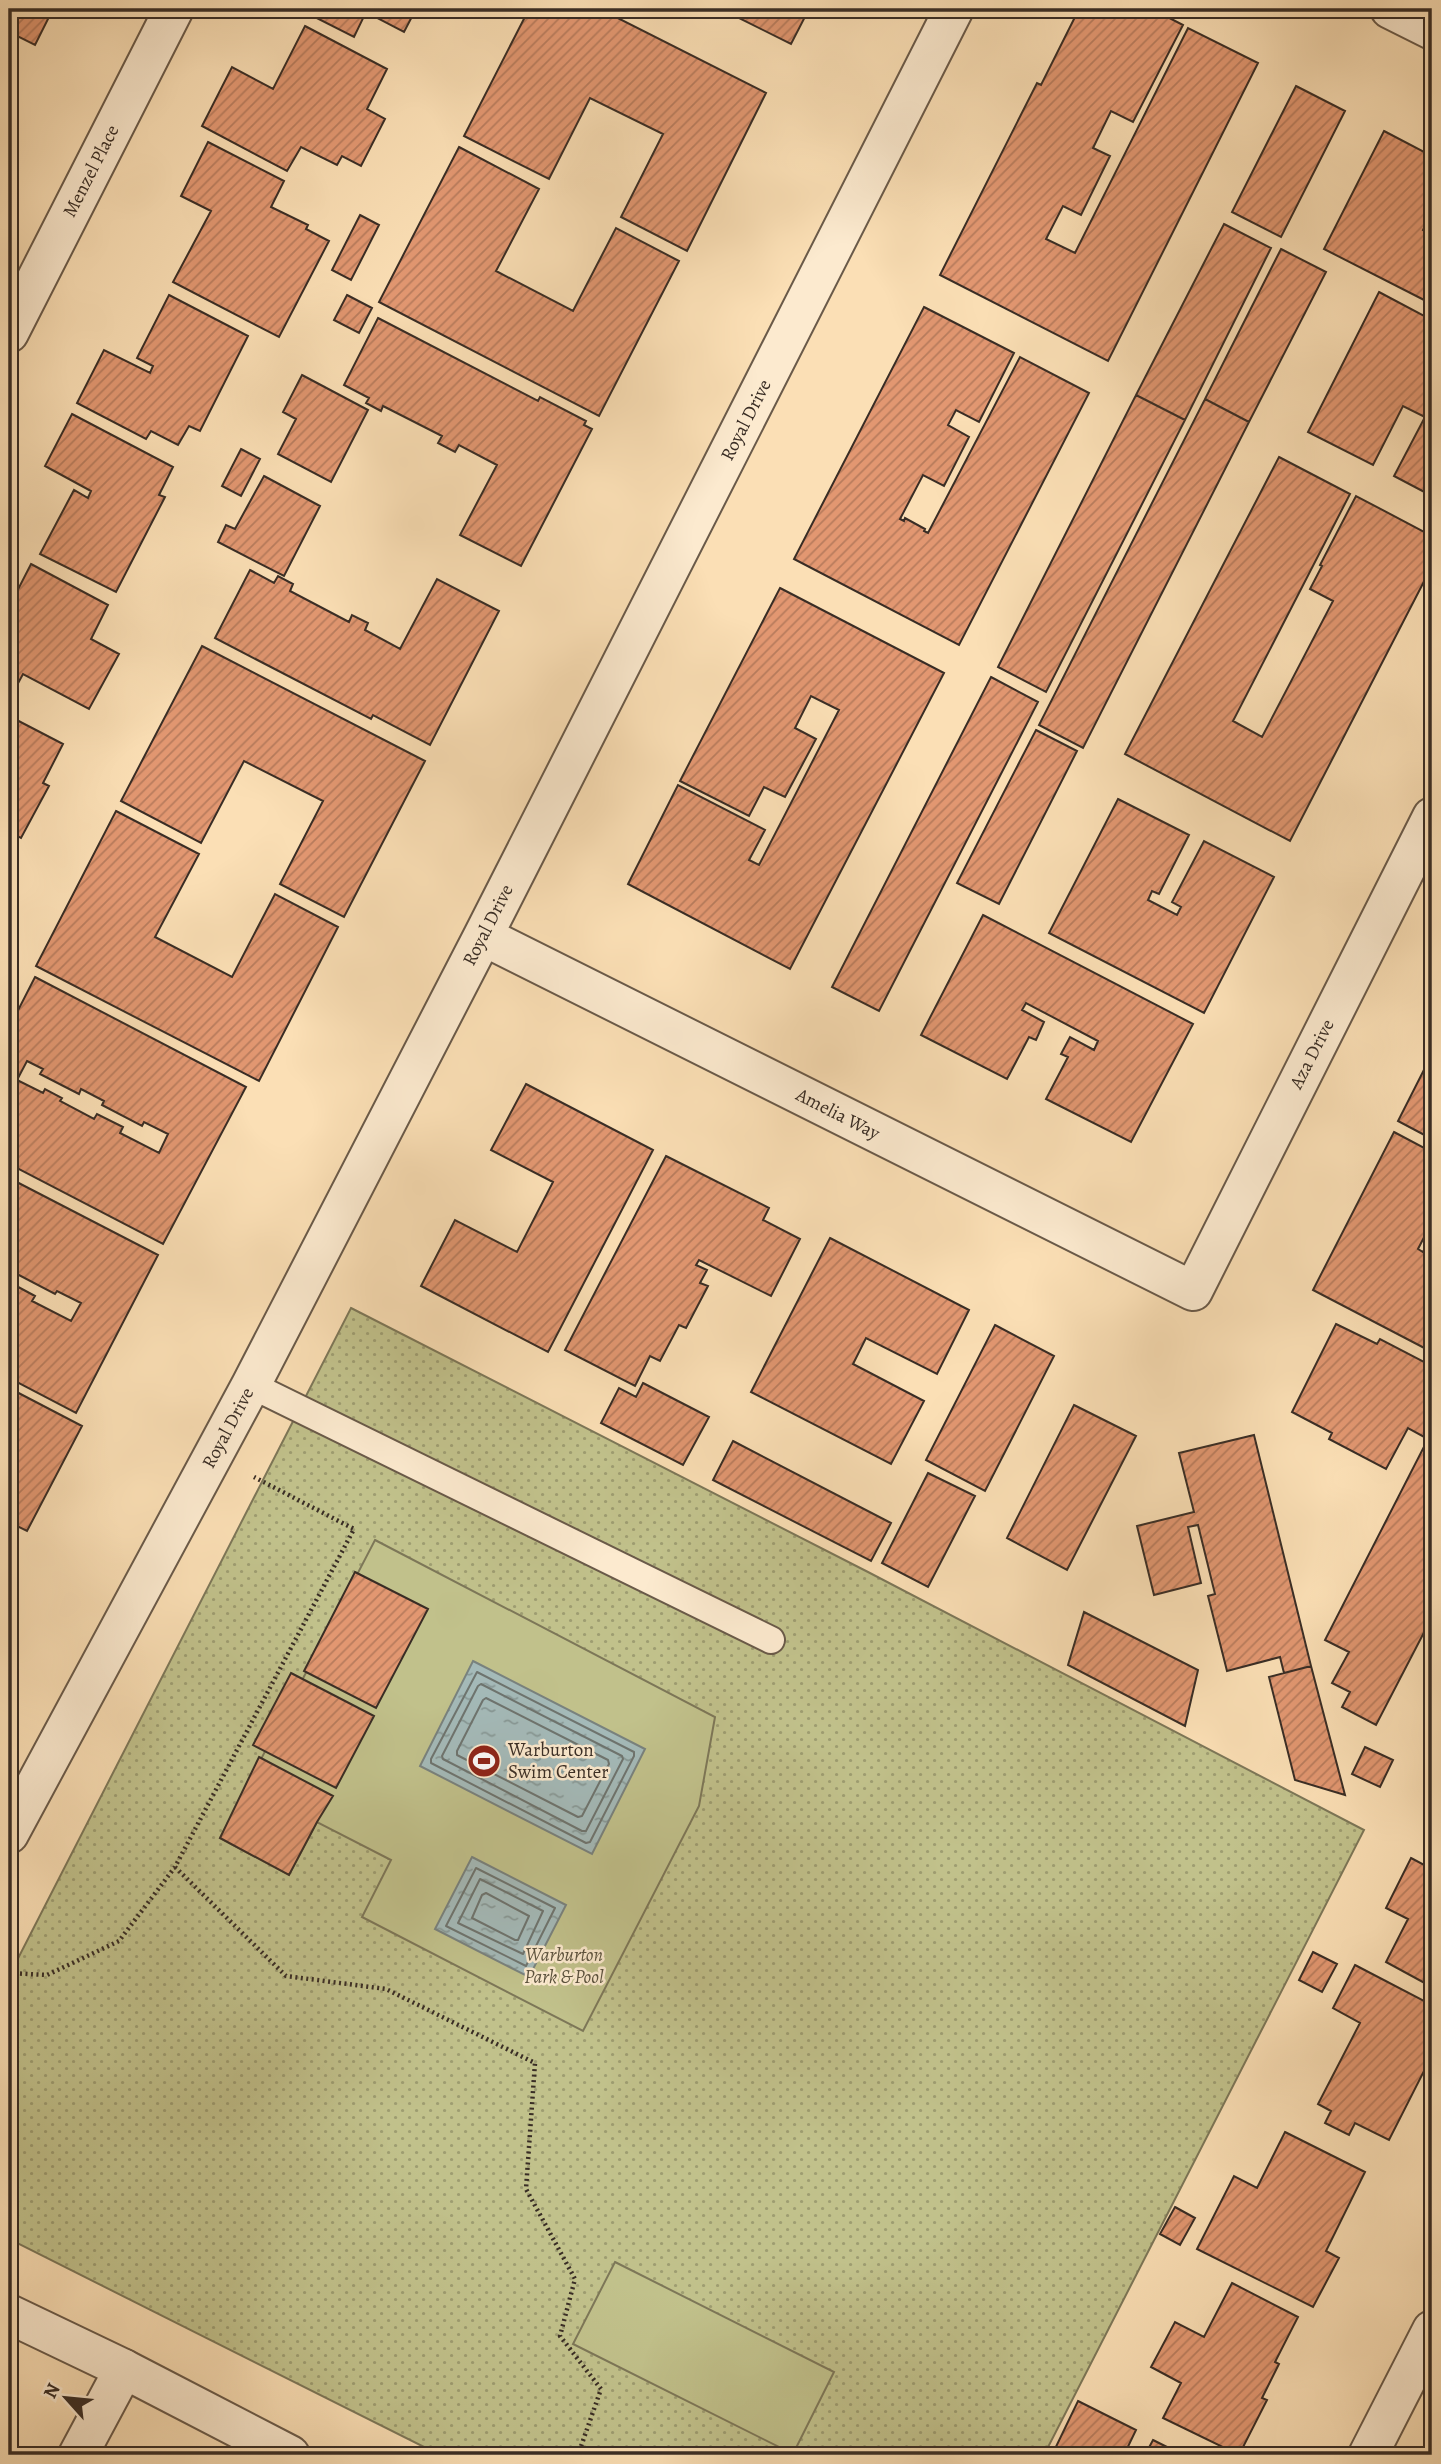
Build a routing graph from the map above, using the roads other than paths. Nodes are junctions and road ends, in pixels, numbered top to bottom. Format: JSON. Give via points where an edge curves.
{"nodes":[{"id":1,"x":174,"y":9,"type":"edge"},
{"id":2,"x":954,"y":9,"type":"edge"},
{"id":3,"x":1390,"y":9,"type":"edge"},
{"id":4,"x":1432,"y":30,"type":"edge"},
{"id":5,"x":9,"y":333,"type":"edge"},
{"id":6,"x":1432,"y":817,"type":"edge"},
{"id":7,"x":483,"y":936,"type":"junction"},
{"id":8,"x":1193,"y":1291,"type":"joint"},
{"id":9,"x":251,"y":1385,"type":"junction"},
{"id":10,"x":771,"y":1640,"type":"dead end"},
{"id":11,"x":9,"y":1834,"type":"edge"},
{"id":12,"x":9,"y":2314,"type":"edge"},
{"id":13,"x":1432,"y":2330,"type":"edge"},
{"id":14,"x":124,"y":2369,"type":"junction"},
{"id":15,"x":78,"y":2455,"type":"edge"},
{"id":16,"x":290,"y":2455,"type":"edge"},
{"id":17,"x":1368,"y":2455,"type":"edge"}],
"edges":[{"from":1,"to":5,"type":"street","name":"Menzel Place"},
{"from":2,"to":7,"type":"street","name":"Royal Drive"},
{"from":3,"to":4,"type":"street"},
{"from":6,"to":8,"type":"street","name":"Aza Drive"},
{"from":7,"to":8,"type":"street","name":"Amelia Way"},
{"from":7,"to":9,"type":"street","name":"Royal Drive"},
{"from":9,"to":10,"type":"lane"},
{"from":9,"to":11,"type":"street","name":"Royal Drive"},
{"from":12,"to":14,"type":"street"},
{"from":13,"to":17,"type":"street"},
{"from":14,"to":15,"type":"street"},
{"from":14,"to":16,"type":"street"}]}
